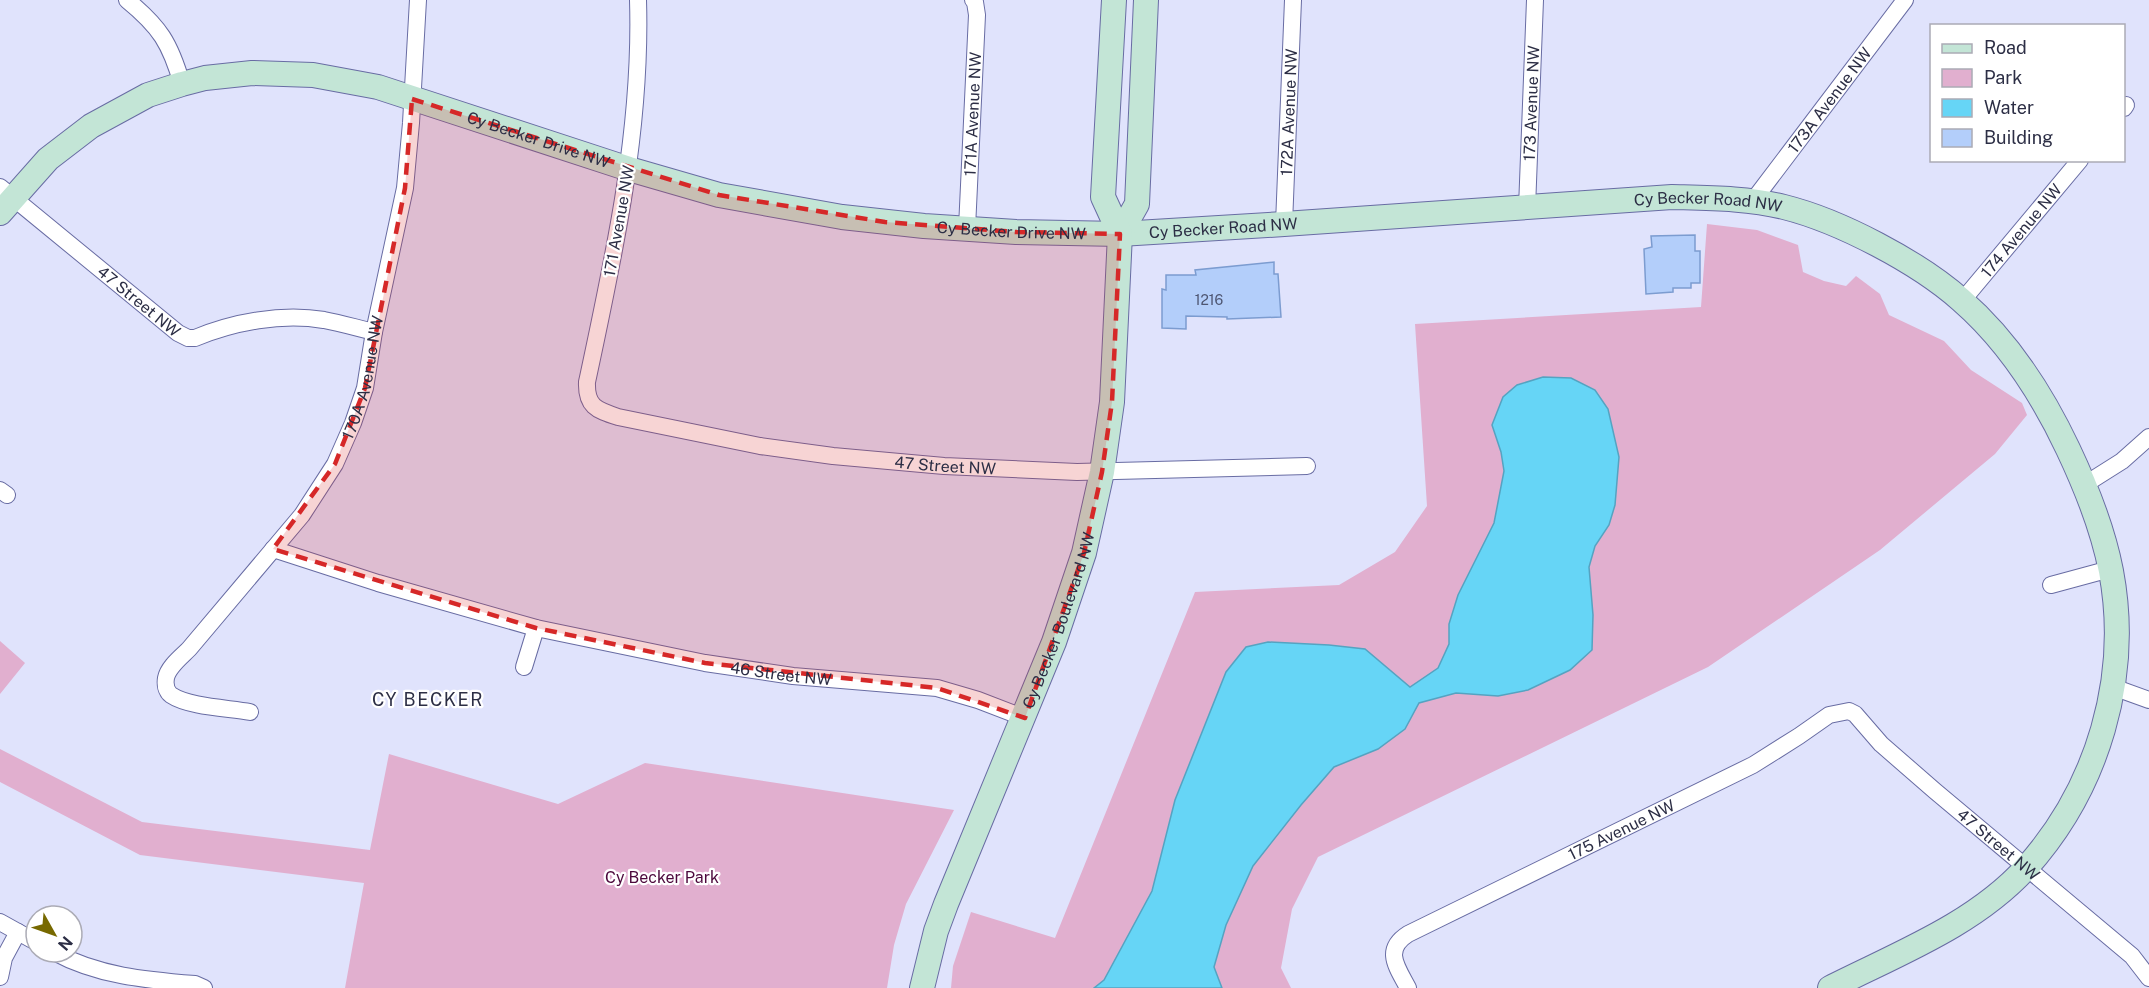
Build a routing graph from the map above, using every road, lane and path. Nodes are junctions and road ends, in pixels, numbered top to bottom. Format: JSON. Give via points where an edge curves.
{"nodes":[{"id":1,"x":127,"y":0,"type":"edge"},
{"id":2,"x":418,"y":0,"type":"edge"},
{"id":3,"x":638,"y":0,"type":"edge"},
{"id":4,"x":973,"y":0,"type":"edge"},
{"id":5,"x":1114,"y":0,"type":"edge"},
{"id":6,"x":1146,"y":0,"type":"edge"},
{"id":7,"x":1293,"y":0,"type":"edge"},
{"id":8,"x":1535,"y":0,"type":"edge"},
{"id":9,"x":1905,"y":0,"type":"edge"},
{"id":10,"x":182,"y":84,"type":"junction"},
{"id":11,"x":412,"y":99,"type":"junction"},
{"id":12,"x":2078,"y":162,"type":"edge"},
{"id":13,"x":629,"y":169,"type":"junction"},
{"id":14,"x":4,"y":199,"type":"edge"},
{"id":15,"x":1752,"y":202,"type":"junction"},
{"id":16,"x":1527,"y":208,"type":"junction"},
{"id":17,"x":1284,"y":224,"type":"junction"},
{"id":18,"x":967,"y":228,"type":"junction"},
{"id":19,"x":1120,"y":234,"type":"junction"},
{"id":20,"x":1962,"y":301,"type":"junction"},
{"id":21,"x":374,"y":332,"type":"junction"},
{"id":22,"x":591,"y":404,"type":"joint"},
{"id":23,"x":2149,"y":437,"type":"edge"},
{"id":24,"x":1307,"y":466,"type":"dead end"},
{"id":25,"x":1102,"y":472,"type":"junction"},
{"id":26,"x":2084,"y":484,"type":"junction"},
{"id":27,"x":273,"y":549,"type":"junction"},
{"id":28,"x":2110,"y":569,"type":"junction"},
{"id":29,"x":2051,"y":585,"type":"dead end"},
{"id":30,"x":536,"y":628,"type":"junction"},
{"id":31,"x":524,"y":667,"type":"dead end"},
{"id":32,"x":2113,"y":687,"type":"junction"},
{"id":33,"x":2149,"y":700,"type":"edge"},
{"id":34,"x":1849,"y":711,"type":"joint"},
{"id":35,"x":250,"y":712,"type":"dead end"},
{"id":36,"x":1025,"y":718,"type":"junction"},
{"id":37,"x":2025,"y":869,"type":"junction"},
{"id":38,"x":0,"y":922,"type":"edge"},
{"id":39,"x":18,"y":932,"type":"junction"},
{"id":40,"x":24,"y":935,"type":"edge"},
{"id":41,"x":79,"y":964,"type":"edge"},
{"id":42,"x":0,"y":977,"type":"edge"},
{"id":43,"x":2149,"y":978,"type":"edge"},
{"id":44,"x":204,"y":988,"type":"edge"},
{"id":45,"x":922,"y":988,"type":"edge"},
{"id":46,"x":1408,"y":988,"type":"edge"},
{"id":47,"x":1830,"y":988,"type":"edge"}],
"edges":[{"from":1,"to":10,"type":"street","via":[[155,25],[167,42]]},
{"from":2,"to":11,"type":"street","name":"170A Avenue NW"},
{"from":3,"to":13,"type":"street","name":"171 Avenue NW","via":[[640,50]]},
{"from":4,"to":18,"type":"street","name":"171A Avenue NW","via":[[977,15]]},
{"from":5,"to":19,"type":"street","name":"Cy Becker Boulevard NW","via":[[1103,197]]},
{"from":6,"to":19,"type":"street","name":"Cy Becker Boulevard NW","via":[[1137,204]]},
{"from":7,"to":17,"type":"street","name":"172A Avenue NW"},
{"from":8,"to":16,"type":"street","name":"173 Avenue NW"},
{"from":9,"to":15,"type":"street","name":"173A Avenue NW"},
{"from":10,"to":11,"type":"street","name":"Cy Becker Drive NW","via":[[252,73],[313,75],[378,87]]},
{"from":10,"to":14,"type":"street","name":"Cy Becker Drive NW","via":[[148,95],[91,126]]},
{"from":11,"to":13,"type":"street","name":"Cy Becker Drive NW"},
{"from":11,"to":21,"type":"street","name":"170A Avenue NW","via":[[405,188]]},
{"from":12,"to":20,"type":"street","name":"174 Avenue NW"},
{"from":13,"to":18,"type":"street","name":"Cy Becker Drive NW","via":[[719,195],[802,210]]},
{"from":13,"to":22,"type":"street","name":"171 Avenue NW","via":[[587,382]]},
{"from":14,"to":21,"type":"street","name":"47 Street NW","via":[[188,338],[238,323],[281,318],[322,320]]},
{"from":15,"to":16,"type":"street","name":"Cy Becker Road NW","via":[[1672,197]]},
{"from":15,"to":20,"type":"street","name":"Cy Becker Road NW","via":[[1785,207],[1846,230],[1909,262]]},
{"from":16,"to":17,"type":"street","name":"Cy Becker Road NW"},
{"from":17,"to":19,"type":"street","name":"Cy Becker Road NW"},
{"from":18,"to":19,"type":"street","name":"Cy Becker Drive NW"},
{"from":19,"to":25,"type":"street","name":"Cy Becker Boulevard NW","via":[[1112,402]]},
{"from":20,"to":26,"type":"street","name":"Cy Becker Road NW","via":[[2035,387]]},
{"from":21,"to":27,"type":"street","name":"170A Avenue NW","via":[[365,388],[335,464]]},
{"from":22,"to":25,"type":"street","name":"47 Street NW","via":[[618,417],[822,455],[968,467]]},
{"from":23,"to":26,"type":"street","via":[[2122,461]]},
{"from":24,"to":25,"type":"street","name":"47 Street NW"},
{"from":25,"to":36,"type":"street","name":"Cy Becker Boulevard NW","via":[[1084,553]]},
{"from":26,"to":28,"type":"street","name":"Cy Becker Road NW"},
{"from":27,"to":30,"type":"street","name":"46 Street NW","via":[[378,584]]},
{"from":27,"to":35,"type":"street","name":"170A Avenue NW","via":[[166,676],[170,694],[198,704]]},
{"from":28,"to":29,"type":"street"},
{"from":28,"to":32,"type":"street","name":"Cy Becker Road NW","via":[[2117,621]]},
{"from":30,"to":31,"type":"street"},
{"from":30,"to":36,"type":"street","name":"46 Street NW","via":[[705,663],[793,676],[937,688]]},
{"from":32,"to":33,"type":"street"},
{"from":32,"to":37,"type":"street","name":"Cy Becker Road NW","via":[[2101,738],[2080,789],[2052,836]]},
{"from":34,"to":37,"type":"street","name":"47 Street NW","via":[[1881,744]]},
{"from":34,"to":46,"type":"street","name":"175 Avenue NW","via":[[1829,715],[1753,765],[1400,939],[1393,957]]},
{"from":36,"to":45,"type":"street","name":"Cy Becker Boulevard NW","via":[[946,904]]},
{"from":37,"to":43,"type":"street","name":"47 Street NW","via":[[2132,956]]},
{"from":37,"to":47,"type":"street","name":"Cy Becker Road NW","via":[[1960,922]]},
{"from":38,"to":39,"type":"street"},
{"from":39,"to":40,"type":"street"},
{"from":39,"to":42,"type":"street","via":[[4,958]]},
{"from":41,"to":44,"type":"street","via":[[107,973]]}]}
